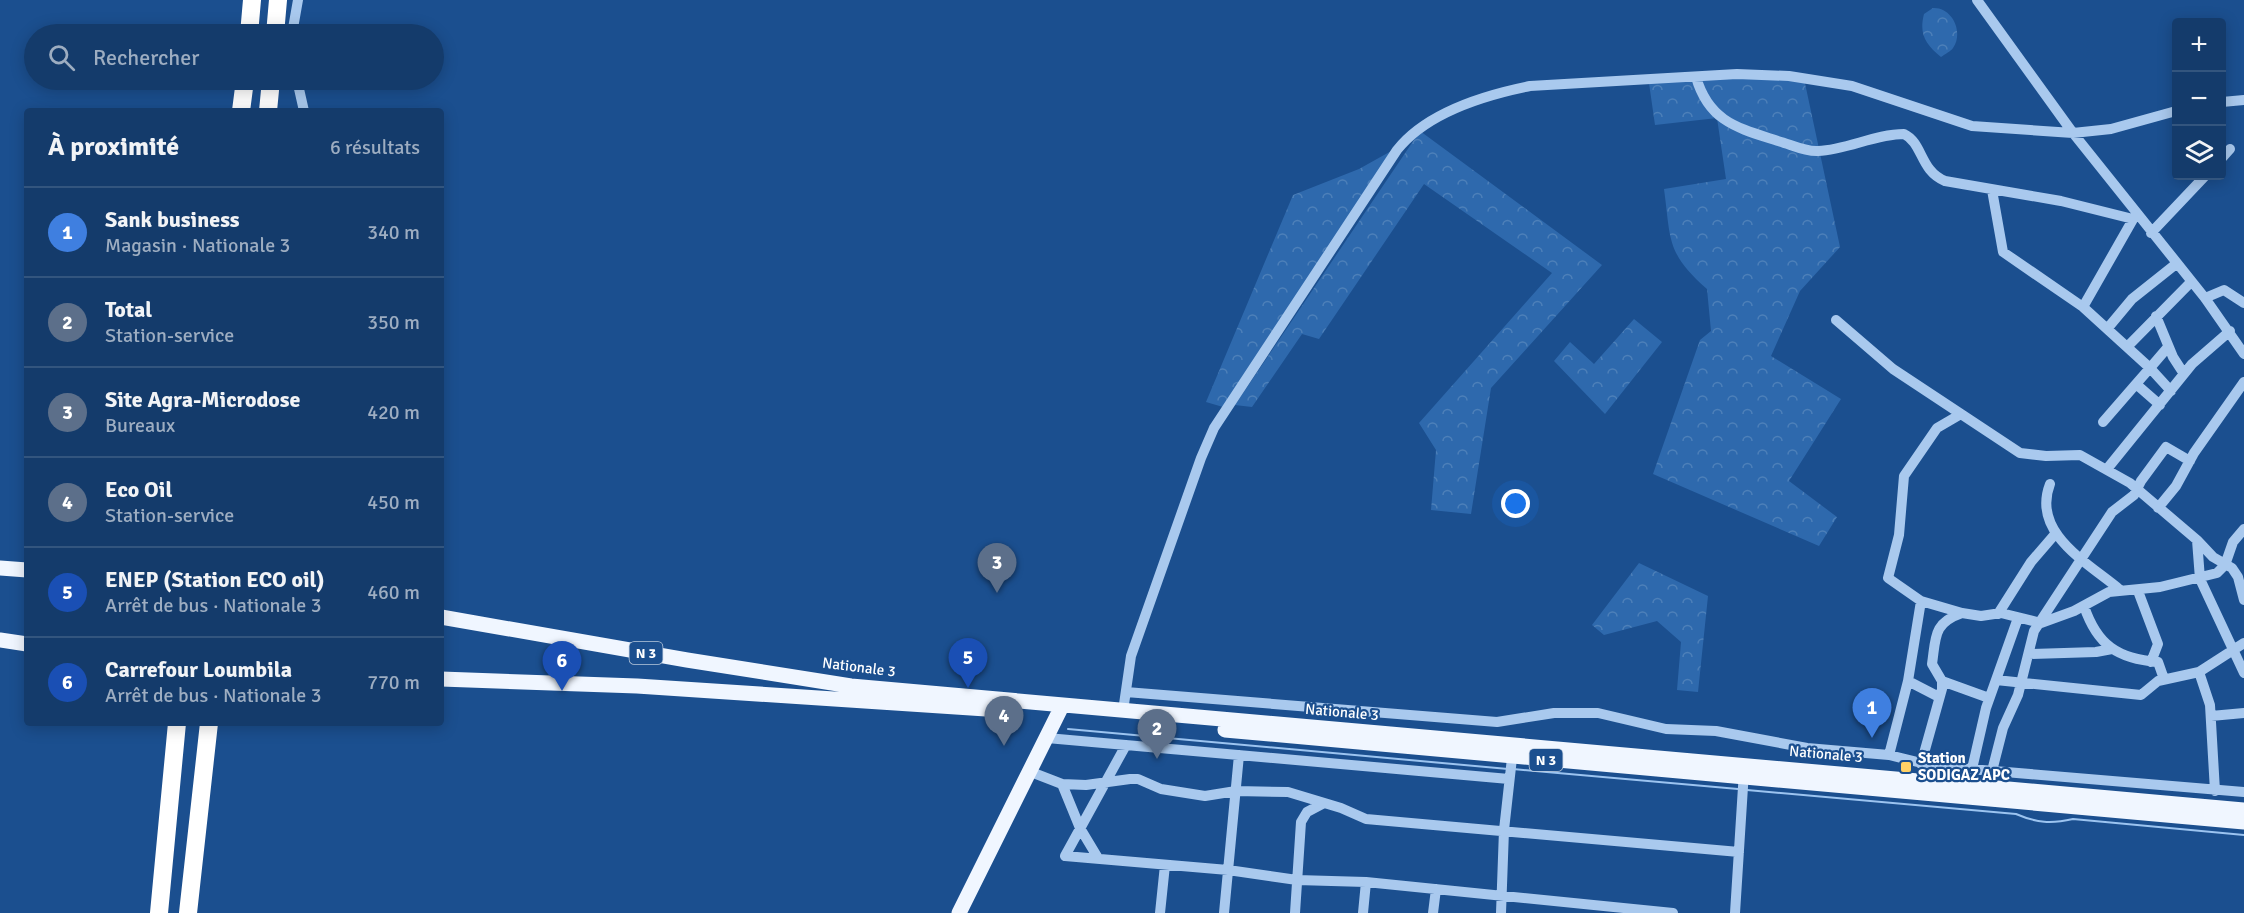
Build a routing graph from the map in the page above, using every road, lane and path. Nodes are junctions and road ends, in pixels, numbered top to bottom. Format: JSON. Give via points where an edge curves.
{"nodes":[{"id":1,"x":252,"y":0,"type":"edge"},
{"id":2,"x":278,"y":0,"type":"edge"},
{"id":3,"x":298,"y":0,"type":"edge"},
{"id":4,"x":1977,"y":0,"type":"edge"},
{"id":5,"x":250,"y":24,"type":"edge"},
{"id":6,"x":276,"y":24,"type":"edge"},
{"id":7,"x":293,"y":24,"type":"edge"},
{"id":8,"x":1696,"y":77,"type":"junction"},
{"id":9,"x":244,"y":90,"type":"edge"},
{"id":10,"x":270,"y":90,"type":"edge"},
{"id":11,"x":299,"y":90,"type":"edge"},
{"id":12,"x":2244,"y":100,"type":"edge"},
{"id":13,"x":2226,"y":102,"type":"edge"},
{"id":14,"x":242,"y":108,"type":"edge"},
{"id":15,"x":268,"y":108,"type":"edge"},
{"id":16,"x":303,"y":108,"type":"edge"},
{"id":17,"x":2172,"y":112,"type":"edge"},
{"id":18,"x":2073,"y":134,"type":"junction"},
{"id":19,"x":2230,"y":149,"type":"dead end"},
{"id":20,"x":2226,"y":154,"type":"edge"},
{"id":21,"x":2201,"y":180,"type":"edge"},
{"id":22,"x":1992,"y":190,"type":"junction"},
{"id":23,"x":2135,"y":216,"type":"junction"},
{"id":24,"x":2151,"y":233,"type":"junction"},
{"id":25,"x":2176,"y":264,"type":"junction"},
{"id":26,"x":2191,"y":282,"type":"junction"},
{"id":27,"x":2205,"y":298,"type":"junction"},
{"id":28,"x":2244,"y":303,"type":"edge"},
{"id":29,"x":2083,"y":308,"type":"junction"},
{"id":30,"x":2156,"y":316,"type":"junction"},
{"id":31,"x":1836,"y":320,"type":"dead end"},
{"id":32,"x":2107,"y":329,"type":"junction"},
{"id":33,"x":2148,"y":329,"type":"junction"},
{"id":34,"x":2162,"y":330,"type":"junction"},
{"id":35,"x":2230,"y":331,"type":"junction"},
{"id":36,"x":2127,"y":347,"type":"junction"},
{"id":37,"x":2168,"y":347,"type":"junction"},
{"id":38,"x":2244,"y":354,"type":"edge"},
{"id":39,"x":2150,"y":368,"type":"junction"},
{"id":40,"x":2184,"y":374,"type":"junction"},
{"id":41,"x":2244,"y":382,"type":"edge"},
{"id":42,"x":2136,"y":384,"type":"junction"},
{"id":43,"x":2171,"y":391,"type":"junction"},
{"id":44,"x":2160,"y":405,"type":"junction"},
{"id":45,"x":1961,"y":414,"type":"junction"},
{"id":46,"x":2103,"y":422,"type":"dead end"},
{"id":47,"x":2117,"y":459,"type":"junction"},
{"id":48,"x":2190,"y":461,"type":"junction"},
{"id":49,"x":2107,"y":469,"type":"junction"},
{"id":50,"x":2120,"y":477,"type":"junction"},
{"id":51,"x":2050,"y":484,"type":"dead end"},
{"id":52,"x":2137,"y":489,"type":"junction"},
{"id":53,"x":2158,"y":508,"type":"junction"},
{"id":54,"x":2244,"y":529,"type":"edge"},
{"id":55,"x":2056,"y":533,"type":"junction"},
{"id":56,"x":2197,"y":540,"type":"junction"},
{"id":57,"x":2080,"y":559,"type":"junction"},
{"id":58,"x":2225,"y":566,"type":"junction"},
{"id":59,"x":0,"y":568,"type":"edge"},
{"id":60,"x":24,"y":570,"type":"edge"},
{"id":61,"x":2200,"y":579,"type":"junction"},
{"id":62,"x":2119,"y":589,"type":"junction"},
{"id":63,"x":2138,"y":591,"type":"junction"},
{"id":64,"x":2244,"y":600,"type":"edge"},
{"id":65,"x":1921,"y":601,"type":"junction"},
{"id":66,"x":2084,"y":606,"type":"junction"},
{"id":67,"x":1962,"y":613,"type":"junction"},
{"id":68,"x":1998,"y":614,"type":"junction"},
{"id":69,"x":444,"y":617,"type":"edge"},
{"id":70,"x":2018,"y":618,"type":"junction"},
{"id":71,"x":2041,"y":623,"type":"junction"},
{"id":72,"x":0,"y":640,"type":"edge"},
{"id":73,"x":2244,"y":643,"type":"edge"},
{"id":74,"x":24,"y":644,"type":"edge"},
{"id":75,"x":1915,"y":646,"type":"junction"},
{"id":76,"x":2112,"y":649,"type":"junction"},
{"id":77,"x":1934,"y":651,"type":"junction"},
{"id":78,"x":2232,"y":652,"type":"junction"},
{"id":79,"x":2029,"y":654,"type":"junction"},
{"id":80,"x":2151,"y":662,"type":"junction"},
{"id":81,"x":2199,"y":672,"type":"junction"},
{"id":82,"x":2244,"y":673,"type":"edge"},
{"id":83,"x":444,"y":679,"type":"edge"},
{"id":84,"x":2164,"y":679,"type":"junction"},
{"id":85,"x":1996,"y":680,"type":"junction"},
{"id":86,"x":1908,"y":681,"type":"junction"},
{"id":87,"x":1942,"y":681,"type":"junction"},
{"id":88,"x":2021,"y":682,"type":"junction"},
{"id":89,"x":1126,"y":692,"type":"junction"},
{"id":90,"x":1939,"y":697,"type":"junction"},
{"id":91,"x":1989,"y":698,"type":"junction"},
{"id":92,"x":1060,"y":710,"type":"junction"},
{"id":93,"x":1123,"y":711,"type":"junction"},
{"id":94,"x":2244,"y":713,"type":"edge"},
{"id":95,"x":2211,"y":716,"type":"junction"},
{"id":96,"x":169,"y":726,"type":"edge"},
{"id":97,"x":177,"y":726,"type":"edge"},
{"id":98,"x":209,"y":726,"type":"edge"},
{"id":99,"x":218,"y":726,"type":"edge"},
{"id":100,"x":1047,"y":738,"type":"junction"},
{"id":101,"x":1126,"y":745,"type":"junction"},
{"id":102,"x":1513,"y":751,"type":"junction"},
{"id":103,"x":1239,"y":755,"type":"junction"},
{"id":104,"x":1889,"y":755,"type":"junction"},
{"id":105,"x":173,"y":760,"type":"junction"},
{"id":106,"x":1920,"y":764,"type":"junction"},
{"id":107,"x":205,"y":765,"type":"junction"},
{"id":108,"x":1972,"y":769,"type":"junction"},
{"id":109,"x":1744,"y":771,"type":"junction"},
{"id":110,"x":1992,"y":771,"type":"junction"},
{"id":111,"x":1031,"y":772,"type":"junction"},
{"id":112,"x":1509,"y":779,"type":"junction"},
{"id":113,"x":1106,"y":782,"type":"junction"},
{"id":114,"x":1062,"y":784,"type":"junction"},
{"id":115,"x":1236,"y":791,"type":"junction"},
{"id":116,"x":2215,"y":791,"type":"junction"},
{"id":117,"x":2244,"y":792,"type":"edge"},
{"id":118,"x":1324,"y":803,"type":"junction"},
{"id":119,"x":2244,"y":810,"type":"edge"},
{"id":120,"x":2244,"y":822,"type":"edge"},
{"id":121,"x":1080,"y":828,"type":"junction"},
{"id":122,"x":1504,"y":830,"type":"junction"},
{"id":123,"x":1739,"y":852,"type":"junction"},
{"id":124,"x":1098,"y":858,"type":"junction"},
{"id":125,"x":1165,"y":865,"type":"junction"},
{"id":126,"x":1228,"y":870,"type":"junction"},
{"id":127,"x":1297,"y":880,"type":"junction"},
{"id":128,"x":1366,"y":882,"type":"junction"},
{"id":129,"x":1436,"y":888,"type":"junction"},
{"id":130,"x":1502,"y":897,"type":"junction"},
{"id":131,"x":159,"y":913,"type":"edge"},
{"id":132,"x":188,"y":913,"type":"edge"},
{"id":133,"x":959,"y":913,"type":"edge"},
{"id":134,"x":1160,"y":913,"type":"edge"},
{"id":135,"x":1224,"y":913,"type":"edge"},
{"id":136,"x":1294,"y":913,"type":"edge"},
{"id":137,"x":1364,"y":913,"type":"edge"},
{"id":138,"x":1433,"y":913,"type":"edge"},
{"id":139,"x":1501,"y":913,"type":"edge"},
{"id":140,"x":1668,"y":913,"type":"edge"},
{"id":141,"x":1673,"y":913,"type":"edge"},
{"id":142,"x":1736,"y":913,"type":"edge"}],
"edges":[{"from":1,"to":5,"type":"highway"},
{"from":2,"to":6,"type":"highway"},
{"from":3,"to":7,"type":"street"},
{"from":4,"to":18,"type":"street"},
{"from":8,"to":18,"type":"street","via":[[1757,74],[1817,80],[1888,96],[1972,126]]},
{"from":8,"to":22,"type":"street","via":[[1709,106],[1737,127],[1817,152],[1904,134],[1935,177]]},
{"from":8,"to":89,"type":"street","via":[[1552,85],[1502,92],[1434,120],[1404,141],[1206,444],[1131,656]]},
{"from":9,"to":14,"type":"highway"},
{"from":10,"to":15,"type":"highway"},
{"from":11,"to":16,"type":"street"},
{"from":12,"to":13,"type":"street"},
{"from":17,"to":18,"type":"street","via":[[2111,129]]},
{"from":18,"to":23,"type":"street"},
{"from":19,"to":20,"type":"street"},
{"from":21,"to":24,"type":"street"},
{"from":22,"to":23,"type":"street"},
{"from":22,"to":29,"type":"street","via":[[2003,252]]},
{"from":23,"to":24,"type":"street"},
{"from":23,"to":29,"type":"street"},
{"from":24,"to":25,"type":"street"},
{"from":25,"to":26,"type":"street"},
{"from":25,"to":32,"type":"street","via":[[2132,299]]},
{"from":26,"to":27,"type":"street"},
{"from":26,"to":30,"type":"street"},
{"from":27,"to":28,"type":"street","via":[[2224,290]]},
{"from":27,"to":35,"type":"street"},
{"from":29,"to":32,"type":"street"},
{"from":30,"to":33,"type":"street"},
{"from":30,"to":34,"type":"street"},
{"from":31,"to":45,"type":"street","via":[[1893,369]]},
{"from":32,"to":36,"type":"street"},
{"from":33,"to":34,"type":"street"},
{"from":33,"to":36,"type":"street"},
{"from":34,"to":37,"type":"street"},
{"from":35,"to":38,"type":"street"},
{"from":35,"to":40,"type":"street"},
{"from":36,"to":39,"type":"street"},
{"from":37,"to":39,"type":"street"},
{"from":37,"to":40,"type":"street"},
{"from":39,"to":42,"type":"street"},
{"from":39,"to":43,"type":"street"},
{"from":40,"to":43,"type":"street"},
{"from":41,"to":48,"type":"street"},
{"from":42,"to":44,"type":"street"},
{"from":42,"to":46,"type":"street"},
{"from":43,"to":44,"type":"street"},
{"from":44,"to":47,"type":"street"},
{"from":45,"to":49,"type":"street","via":[[2020,453],[2080,455]]},
{"from":45,"to":65,"type":"street","via":[[1937,428],[1904,476],[1899,535],[1888,578]]},
{"from":47,"to":49,"type":"street"},
{"from":47,"to":50,"type":"street"},
{"from":48,"to":52,"type":"street","via":[[2166,447]]},
{"from":48,"to":53,"type":"street"},
{"from":49,"to":50,"type":"street"},
{"from":50,"to":52,"type":"street"},
{"from":51,"to":55,"type":"street","via":[[2048,514]]},
{"from":52,"to":53,"type":"street"},
{"from":52,"to":57,"type":"street","via":[[2130,500],[2112,512]]},
{"from":53,"to":56,"type":"street"},
{"from":54,"to":58,"type":"street"},
{"from":55,"to":57,"type":"street"},
{"from":55,"to":68,"type":"street","via":[[2031,562]]},
{"from":56,"to":58,"type":"street"},
{"from":56,"to":61,"type":"street"},
{"from":57,"to":62,"type":"street"},
{"from":57,"to":71,"type":"street"},
{"from":58,"to":61,"type":"street"},
{"from":58,"to":64,"type":"street","via":[[2236,572]]},
{"from":59,"to":60,"type":"main road"},
{"from":61,"to":63,"type":"street"},
{"from":61,"to":78,"type":"street"},
{"from":62,"to":63,"type":"street"},
{"from":62,"to":66,"type":"street"},
{"from":63,"to":80,"type":"street","via":[[2158,644]]},
{"from":65,"to":67,"type":"street"},
{"from":65,"to":75,"type":"street"},
{"from":66,"to":71,"type":"street"},
{"from":66,"to":76,"type":"street","via":[[2098,633]]},
{"from":67,"to":68,"type":"street"},
{"from":67,"to":77,"type":"street","via":[[1942,622]]},
{"from":68,"to":70,"type":"street"},
{"from":69,"to":92,"type":"main road","name":"Nationale 3","number":"N 3","via":[[851,686]]},
{"from":70,"to":71,"type":"street"},
{"from":70,"to":85,"type":"street"},
{"from":71,"to":79,"type":"street","via":[[2034,631]]},
{"from":72,"to":74,"type":"main road"},
{"from":73,"to":78,"type":"street"},
{"from":75,"to":77,"type":"street"},
{"from":75,"to":86,"type":"street"},
{"from":76,"to":79,"type":"street"},
{"from":76,"to":80,"type":"street","via":[[2133,660]]},
{"from":77,"to":87,"type":"street","via":[[1932,664]]},
{"from":78,"to":81,"type":"street"},
{"from":78,"to":82,"type":"street"},
{"from":79,"to":88,"type":"street"},
{"from":80,"to":84,"type":"street","via":[[2160,664]]},
{"from":81,"to":84,"type":"street"},
{"from":81,"to":95,"type":"street"},
{"from":83,"to":92,"type":"main road","name":"Nationale 3","number":"N 3","via":[[649,686]]},
{"from":84,"to":88,"type":"street","via":[[2141,695]]},
{"from":85,"to":88,"type":"street"},
{"from":85,"to":91,"type":"street"},
{"from":86,"to":90,"type":"street"},
{"from":86,"to":104,"type":"street"},
{"from":87,"to":90,"type":"street"},
{"from":87,"to":91,"type":"street"},
{"from":88,"to":110,"type":"street"},
{"from":89,"to":93,"type":"street"},
{"from":89,"to":104,"type":"street","via":[[1497,722],[1554,713],[1598,713],[1666,729],[1716,731],[1807,748]]},
{"from":90,"to":106,"type":"street"},
{"from":91,"to":108,"type":"street"},
{"from":92,"to":93,"type":"main road","name":"Nationale 3","number":"N 3"},
{"from":92,"to":100,"type":"main road"},
{"from":92,"to":102,"type":"main road","name":"Nationale 3","number":"N 3"},
{"from":93,"to":102,"type":"main road","name":"Nationale 3","number":"N 3"},
{"from":94,"to":95,"type":"street"},
{"from":95,"to":116,"type":"street"},
{"from":96,"to":105,"type":"highway"},
{"from":97,"to":105,"type":"highway"},
{"from":98,"to":107,"type":"highway"},
{"from":99,"to":107,"type":"highway"},
{"from":100,"to":101,"type":"street"},
{"from":100,"to":111,"type":"main road"},
{"from":101,"to":103,"type":"street"},
{"from":101,"to":113,"type":"street"},
{"from":102,"to":109,"type":"main road","name":"Nationale 3","number":"N 3"},
{"from":102,"to":112,"type":"street"},
{"from":103,"to":112,"type":"street"},
{"from":103,"to":115,"type":"street"},
{"from":104,"to":106,"type":"street"},
{"from":105,"to":131,"type":"highway"},
{"from":106,"to":108,"type":"street"},
{"from":107,"to":132,"type":"highway"},
{"from":108,"to":110,"type":"street"},
{"from":109,"to":119,"type":"main road","name":"Nationale 3","number":"N 3"},
{"from":109,"to":120,"type":"main road","name":"Nationale 3","number":"N 3"},
{"from":109,"to":123,"type":"street"},
{"from":110,"to":116,"type":"street"},
{"from":111,"to":114,"type":"street"},
{"from":111,"to":133,"type":"main road"},
{"from":112,"to":122,"type":"street"},
{"from":113,"to":114,"type":"street"},
{"from":113,"to":115,"type":"street","via":[[1138,779],[1161,789],[1205,796]]},
{"from":113,"to":121,"type":"street"},
{"from":114,"to":121,"type":"street"},
{"from":115,"to":118,"type":"street","via":[[1288,792]]},
{"from":115,"to":126,"type":"street"},
{"from":116,"to":117,"type":"street"},
{"from":118,"to":122,"type":"street","via":[[1366,819]]},
{"from":118,"to":127,"type":"street","via":[[1307,812],[1301,822]]},
{"from":121,"to":124,"type":"street"},
{"from":121,"to":124,"type":"street","via":[[1065,856]]},
{"from":122,"to":123,"type":"street"},
{"from":122,"to":130,"type":"street"},
{"from":123,"to":142,"type":"street"},
{"from":124,"to":125,"type":"street"},
{"from":125,"to":126,"type":"street"},
{"from":125,"to":134,"type":"street"},
{"from":126,"to":127,"type":"street"},
{"from":126,"to":135,"type":"street"},
{"from":127,"to":128,"type":"street"},
{"from":127,"to":136,"type":"street"},
{"from":128,"to":129,"type":"street"},
{"from":128,"to":137,"type":"street"},
{"from":129,"to":130,"type":"street"},
{"from":129,"to":138,"type":"street"},
{"from":130,"to":139,"type":"street"},
{"from":130,"to":140,"type":"street"},
{"from":140,"to":141,"type":"street"}]}
